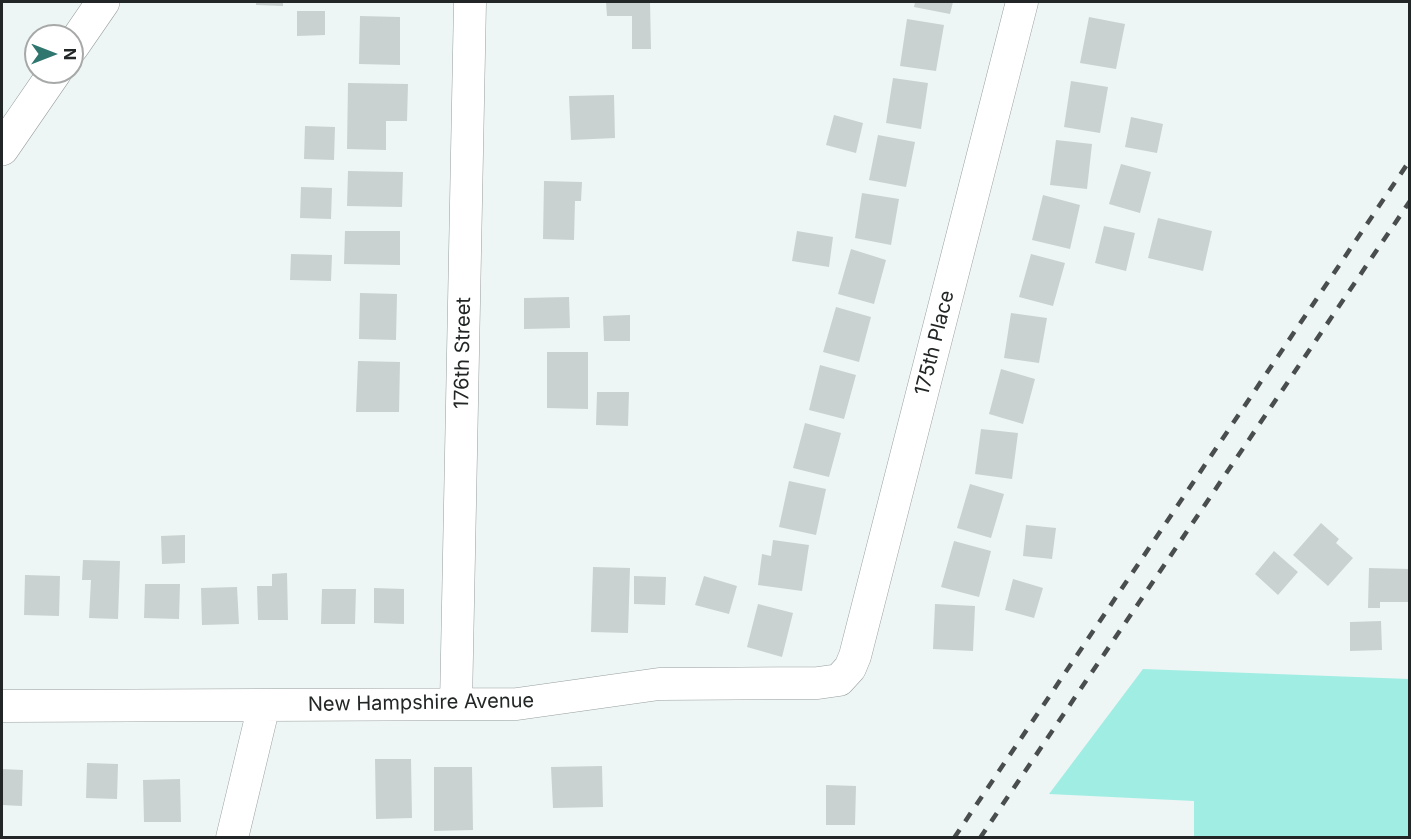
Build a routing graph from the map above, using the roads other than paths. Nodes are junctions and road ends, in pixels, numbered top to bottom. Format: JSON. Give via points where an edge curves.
{"nodes":[{"id":1,"x":104,"y":2,"type":"edge"},
{"id":2,"x":470,"y":2,"type":"edge"},
{"id":3,"x":1022,"y":2,"type":"edge"},
{"id":4,"x":84,"y":30,"type":"edge"},
{"id":5,"x":47,"y":84,"type":"edge"},
{"id":6,"x":2,"y":149,"type":"edge"},
{"id":7,"x":839,"y":680,"type":"joint"},
{"id":8,"x":456,"y":704,"type":"junction"},
{"id":9,"x":264,"y":705,"type":"junction"},
{"id":10,"x":2,"y":706,"type":"edge"},
{"id":11,"x":232,"y":837,"type":"edge"}],
"edges":[{"from":1,"to":4,"type":"street"},
{"from":2,"to":8,"type":"street","name":"176th Street"},
{"from":3,"to":7,"type":"street","name":"175th Place","via":[[855,656]]},
{"from":5,"to":6,"type":"street"},
{"from":7,"to":8,"type":"street","name":"New Hampshire Avenue","via":[[659,684],[517,704]]},
{"from":8,"to":9,"type":"street","name":"New Hampshire Avenue"},
{"from":9,"to":10,"type":"street","name":"New Hampshire Avenue"},
{"from":9,"to":11,"type":"street"}]}
